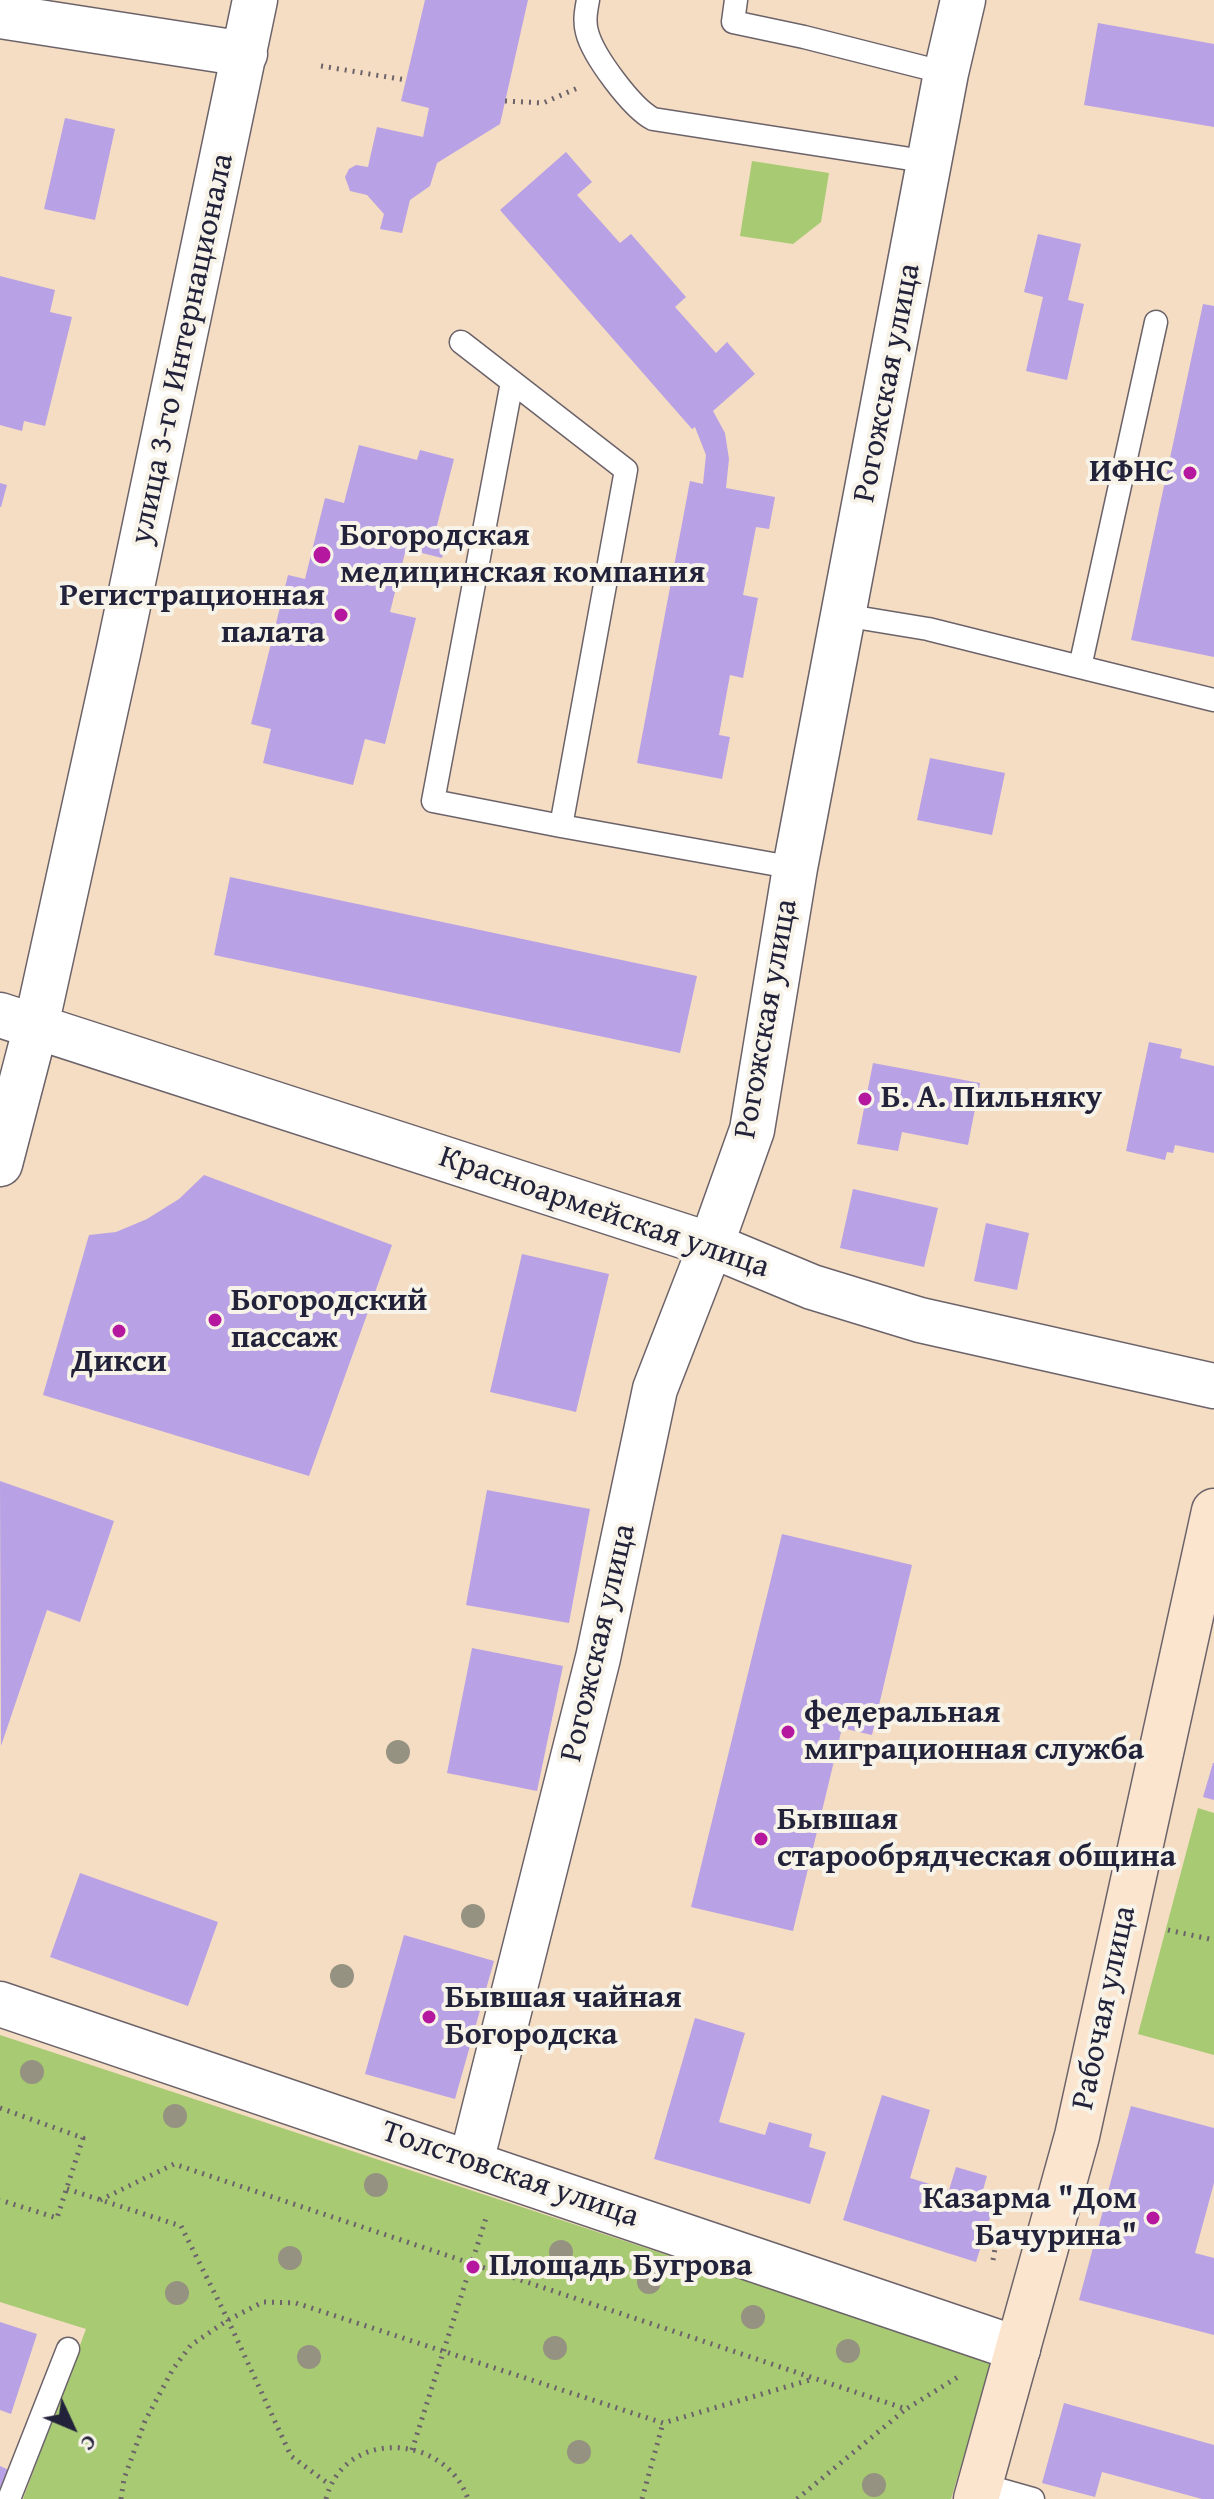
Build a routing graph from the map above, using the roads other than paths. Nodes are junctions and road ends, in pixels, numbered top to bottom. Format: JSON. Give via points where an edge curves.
{"nodes":[{"id":1,"x":255,"y":0,"type":"edge"},
{"id":2,"x":588,"y":0,"type":"edge"},
{"id":3,"x":736,"y":0,"type":"edge"},
{"id":4,"x":963,"y":0,"type":"edge"},
{"id":5,"x":0,"y":16,"type":"edge"},
{"id":6,"x":245,"y":54,"type":"junction"},
{"id":7,"x":946,"y":73,"type":"junction"},
{"id":8,"x":930,"y":162,"type":"junction"},
{"id":9,"x":1156,"y":322,"type":"dead end"},
{"id":10,"x":461,"y":342,"type":"dead end"},
{"id":11,"x":512,"y":382,"type":"junction"},
{"id":12,"x":843,"y":615,"type":"junction"},
{"id":13,"x":1080,"y":667,"type":"junction"},
{"id":14,"x":1214,"y":700,"type":"edge"},
{"id":15,"x":561,"y":826,"type":"junction"},
{"id":16,"x":795,"y":868,"type":"junction"},
{"id":17,"x":18,"y":1020,"type":"edge"},
{"id":18,"x":0,"y":1164,"type":"edge"},
{"id":19,"x":711,"y":1245,"type":"junction"},
{"id":20,"x":1214,"y":1386,"type":"edge"},
{"id":21,"x":1214,"y":1511,"type":"edge"},
{"id":22,"x":0,"y":2004,"type":"edge"},
{"id":23,"x":471,"y":2162,"type":"junction"},
{"id":24,"x":68,"y":2349,"type":"dead end"},
{"id":25,"x":1018,"y":2349,"type":"junction"},
{"id":26,"x":978,"y":2491,"type":"edge"},
{"id":27,"x":9,"y":2499,"type":"edge"},
{"id":28,"x":1033,"y":2499,"type":"edge"}],
"edges":[{"from":1,"to":6,"type":"street","name":"улица 3-го Интернационала"},
{"from":2,"to":8,"type":"lane","via":[[586,30],[592,46],[634,106],[653,119]]},
{"from":3,"to":7,"type":"lane","via":[[733,22]]},
{"from":4,"to":7,"type":"street","name":"Рогожская улица"},
{"from":5,"to":6,"type":"street"},
{"from":6,"to":17,"type":"street","name":"улица 3-го Интернационала","via":[[123,634]]},
{"from":7,"to":8,"type":"street","name":"Рогожская улица"},
{"from":8,"to":12,"type":"street","name":"Рогожская улица"},
{"from":9,"to":13,"type":"lane"},
{"from":10,"to":11,"type":"lane"},
{"from":11,"to":15,"type":"lane","via":[[626,470]]},
{"from":11,"to":15,"type":"lane","via":[[433,801]]},
{"from":12,"to":13,"type":"lane","via":[[928,629]]},
{"from":12,"to":16,"type":"street","name":"Рогожская улица"},
{"from":13,"to":14,"type":"lane"},
{"from":15,"to":16,"type":"lane"},
{"from":16,"to":19,"type":"street","name":"Рогожская улица","via":[[752,1130]]},
{"from":17,"to":18,"type":"street","name":"улица 3-го Интернационала"},
{"from":17,"to":19,"type":"street","name":"Красноармейская улица"},
{"from":19,"to":20,"type":"street","name":"Красноармейская улица","via":[[812,1287],[920,1320]]},
{"from":19,"to":23,"type":"street","name":"Рогожская улица","via":[[655,1389],[598,1658]]},
{"from":21,"to":25,"type":"main road","name":"Рабочая улица","via":[[1077,2136]]},
{"from":22,"to":23,"type":"street","name":"Толстовская улица"},
{"from":23,"to":25,"type":"street","name":"Толстовская улица"},
{"from":24,"to":27,"type":"lane"},
{"from":25,"to":26,"type":"main road","name":"Рабочая улица"},
{"from":26,"to":28,"type":"lane"}]}
